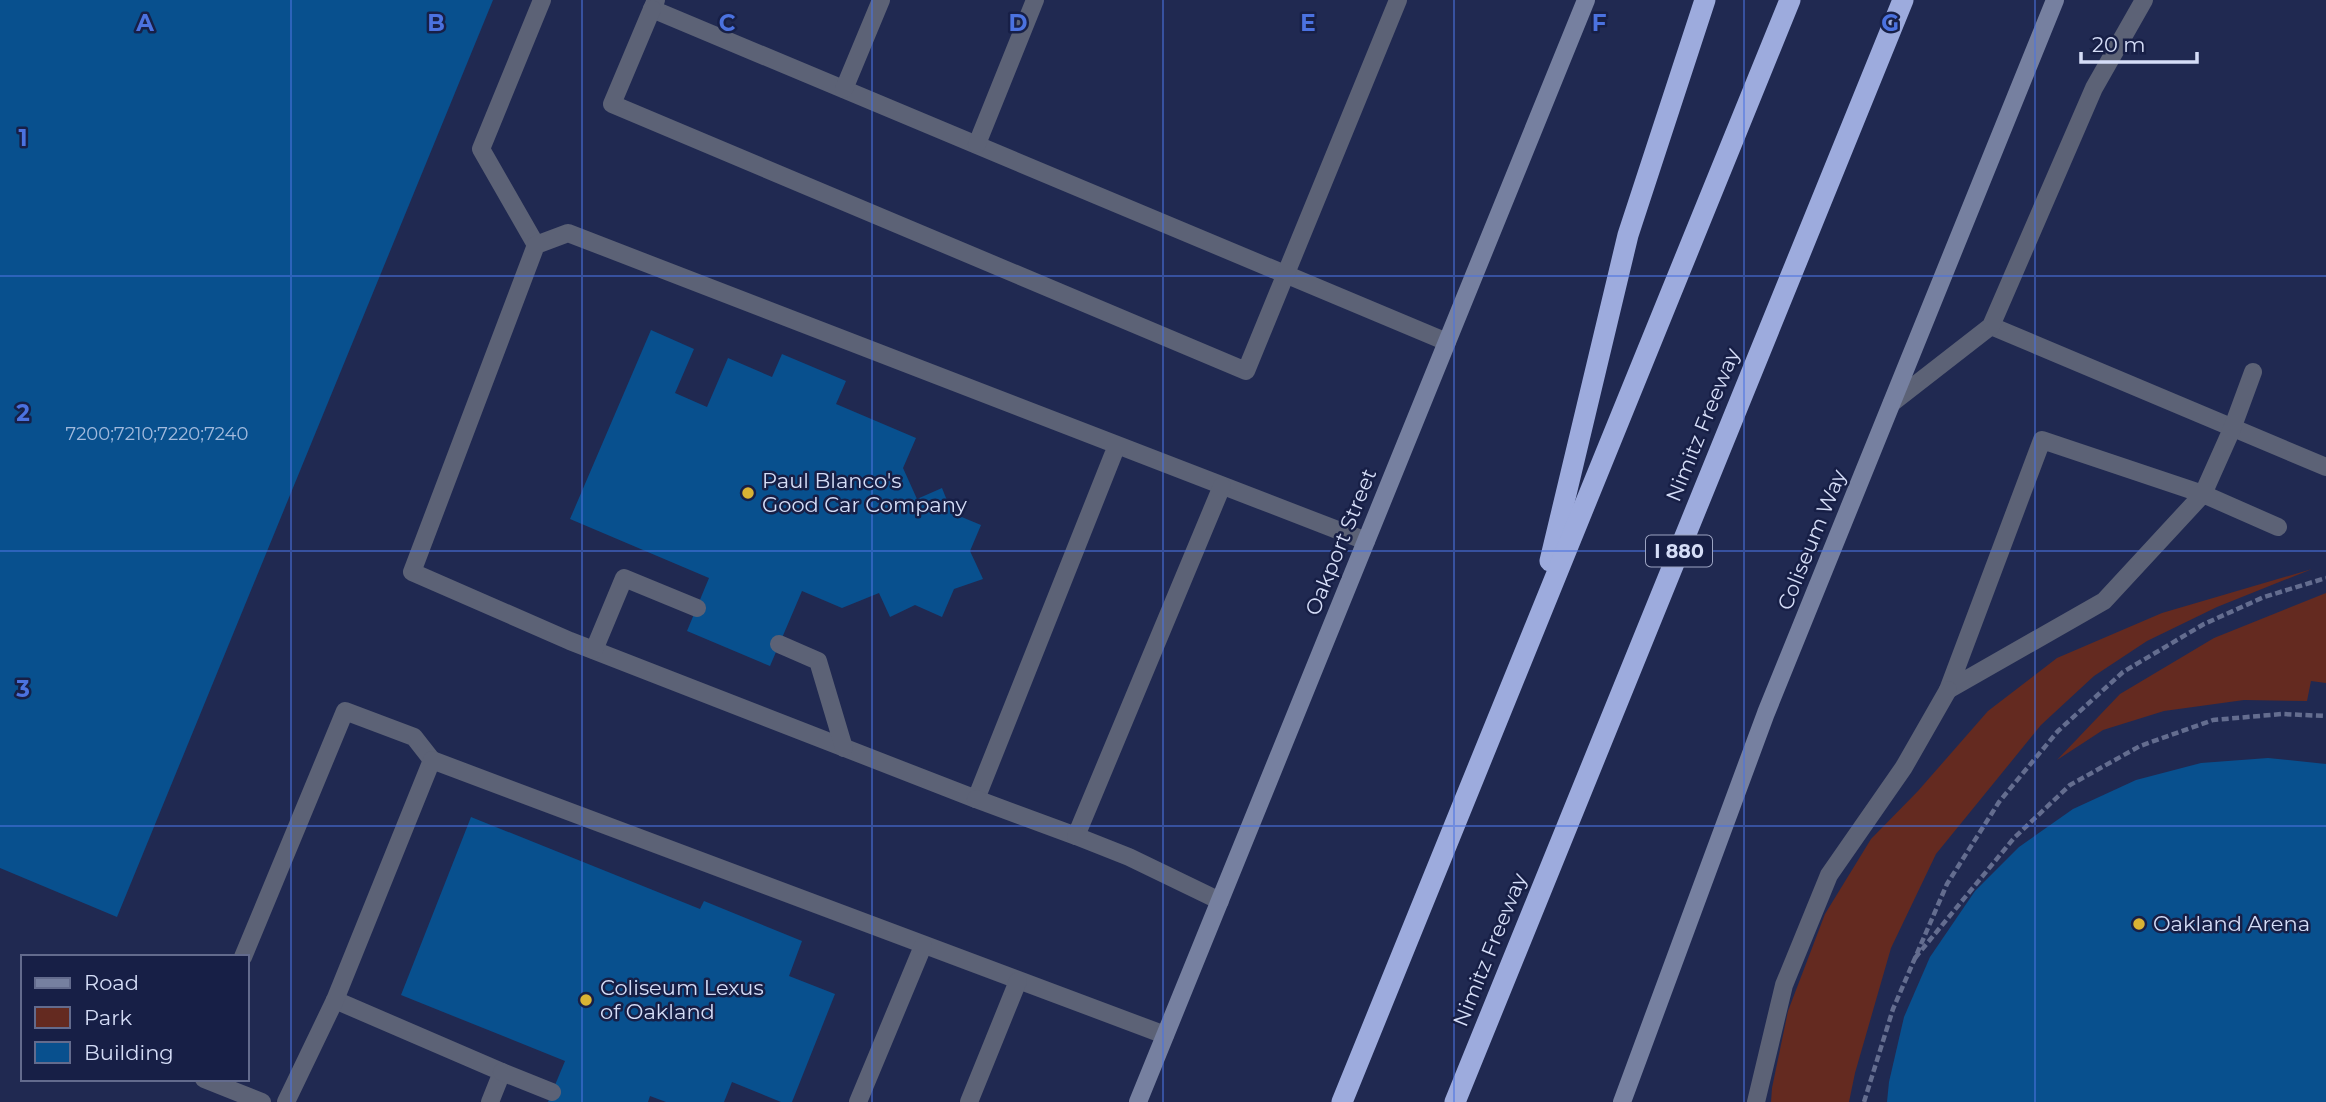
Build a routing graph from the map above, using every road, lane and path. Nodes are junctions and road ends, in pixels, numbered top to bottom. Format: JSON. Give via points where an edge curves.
{"nodes":[{"id":1,"x":542,"y":0,"type":"edge"},
{"id":2,"x":881,"y":0,"type":"edge"},
{"id":3,"x":1035,"y":0,"type":"edge"},
{"id":4,"x":1398,"y":0,"type":"edge"},
{"id":5,"x":1586,"y":0,"type":"edge"},
{"id":6,"x":1705,"y":0,"type":"edge"},
{"id":7,"x":1790,"y":0,"type":"edge"},
{"id":8,"x":1903,"y":0,"type":"edge"},
{"id":9,"x":2055,"y":0,"type":"edge"},
{"id":10,"x":2144,"y":0,"type":"edge"},
{"id":11,"x":654,"y":4,"type":"edge"},
{"id":12,"x":844,"y":89,"type":"junction"},
{"id":13,"x":976,"y":144,"type":"junction"},
{"id":14,"x":536,"y":246,"type":"junction"},
{"id":15,"x":1286,"y":274,"type":"junction"},
{"id":16,"x":1991,"y":326,"type":"junction"},
{"id":17,"x":1447,"y":342,"type":"junction"},
{"id":18,"x":2253,"y":372,"type":"dead end"},
{"id":19,"x":1892,"y":402,"type":"junction"},
{"id":20,"x":2232,"y":429,"type":"junction"},
{"id":21,"x":1117,"y":445,"type":"junction"},
{"id":22,"x":2326,"y":467,"type":"edge"},
{"id":23,"x":1223,"y":486,"type":"junction"},
{"id":24,"x":2203,"y":494,"type":"junction"},
{"id":25,"x":2278,"y":527,"type":"dead end"},
{"id":26,"x":1366,"y":541,"type":"junction"},
{"id":27,"x":2326,"y":578,"type":"edge"},
{"id":28,"x":697,"y":608,"type":"dead end"},
{"id":29,"x":1533,"y":629,"type":"junction"},
{"id":30,"x":779,"y":644,"type":"dead end"},
{"id":31,"x":594,"y":650,"type":"junction"},
{"id":32,"x":1948,"y":690,"type":"junction"},
{"id":33,"x":2326,"y":716,"type":"edge"},
{"id":34,"x":844,"y":748,"type":"junction"},
{"id":35,"x":432,"y":760,"type":"junction"},
{"id":36,"x":976,"y":799,"type":"junction"},
{"id":37,"x":1076,"y":835,"type":"junction"},
{"id":38,"x":1220,"y":901,"type":"junction"},
{"id":39,"x":923,"y":946,"type":"junction"},
{"id":40,"x":244,"y":955,"type":"edge"},
{"id":41,"x":1911,"y":963,"type":"junction"},
{"id":42,"x":1018,"y":981,"type":"junction"},
{"id":43,"x":335,"y":1000,"type":"junction"},
{"id":44,"x":1165,"y":1035,"type":"junction"},
{"id":45,"x":502,"y":1072,"type":"junction"},
{"id":46,"x":209,"y":1081,"type":"edge"},
{"id":47,"x":552,"y":1092,"type":"dead end"},
{"id":48,"x":262,"y":1102,"type":"edge"},
{"id":49,"x":286,"y":1102,"type":"edge"},
{"id":50,"x":490,"y":1102,"type":"edge"},
{"id":51,"x":858,"y":1102,"type":"edge"},
{"id":52,"x":969,"y":1102,"type":"edge"},
{"id":53,"x":1138,"y":1102,"type":"edge"},
{"id":54,"x":1342,"y":1102,"type":"edge"},
{"id":55,"x":1455,"y":1102,"type":"edge"},
{"id":56,"x":1622,"y":1102,"type":"edge"},
{"id":57,"x":1756,"y":1102,"type":"edge"},
{"id":58,"x":1864,"y":1102,"type":"edge"}],
"edges":[{"from":1,"to":14,"type":"lane","via":[[481,149]]},
{"from":2,"to":12,"type":"lane"},
{"from":3,"to":13,"type":"lane"},
{"from":4,"to":15,"type":"lane"},
{"from":5,"to":17,"type":"main road","name":"Oakport Street"},
{"from":6,"to":29,"type":"highway","via":[[1628,235]]},
{"from":7,"to":29,"type":"highway"},
{"from":8,"to":55,"type":"highway","name":"Nimitz Freeway","number":"I 880"},
{"from":9,"to":19,"type":"main road","name":"Coliseum Way"},
{"from":10,"to":16,"type":"lane","via":[[2094,88]]},
{"from":11,"to":12,"type":"lane"},
{"from":11,"to":15,"type":"lane","via":[[612,104],[1246,371]]},
{"from":12,"to":13,"type":"lane"},
{"from":13,"to":15,"type":"lane"},
{"from":14,"to":21,"type":"lane","via":[[568,233]]},
{"from":14,"to":31,"type":"lane","via":[[412,572]]},
{"from":15,"to":17,"type":"lane"},
{"from":16,"to":19,"type":"lane"},
{"from":16,"to":20,"type":"lane"},
{"from":17,"to":26,"type":"main road","name":"Oakport Street"},
{"from":18,"to":20,"type":"lane"},
{"from":19,"to":56,"type":"main road","name":"Coliseum Way","via":[[1766,713]]},
{"from":20,"to":22,"type":"lane"},
{"from":20,"to":24,"type":"lane"},
{"from":21,"to":23,"type":"lane"},
{"from":21,"to":36,"type":"lane"},
{"from":23,"to":26,"type":"lane"},
{"from":23,"to":37,"type":"lane"},
{"from":24,"to":25,"type":"lane"},
{"from":24,"to":32,"type":"lane","via":[[2104,601]]},
{"from":24,"to":32,"type":"lane","via":[[2042,440]]},
{"from":26,"to":38,"type":"main road","name":"Oakport Street"},
{"from":27,"to":41,"type":"path","via":[[2264,597],[2204,624],[2123,672],[2058,731],[1999,802],[1947,884]]},
{"from":28,"to":31,"type":"lane","via":[[624,578]]},
{"from":29,"to":54,"type":"highway"},
{"from":30,"to":34,"type":"lane","via":[[818,661]]},
{"from":31,"to":34,"type":"lane"},
{"from":32,"to":57,"type":"lane","via":[[1905,767],[1829,875],[1784,985]]},
{"from":33,"to":41,"type":"path","via":[[2282,714],[2213,720],[2140,746],[2070,785],[2014,838]]},
{"from":34,"to":36,"type":"lane"},
{"from":35,"to":39,"type":"lane"},
{"from":35,"to":40,"type":"lane","via":[[414,737],[345,711]]},
{"from":35,"to":43,"type":"lane"},
{"from":36,"to":37,"type":"lane"},
{"from":37,"to":38,"type":"lane"},
{"from":38,"to":44,"type":"main road","name":"Oakport Street"},
{"from":39,"to":42,"type":"lane"},
{"from":39,"to":51,"type":"lane"},
{"from":41,"to":58,"type":"path"},
{"from":42,"to":44,"type":"lane"},
{"from":42,"to":52,"type":"lane"},
{"from":43,"to":45,"type":"lane"},
{"from":43,"to":49,"type":"lane"},
{"from":44,"to":53,"type":"main road","name":"Oakport Street"},
{"from":45,"to":47,"type":"lane"},
{"from":45,"to":50,"type":"lane"},
{"from":46,"to":48,"type":"lane"}]}
